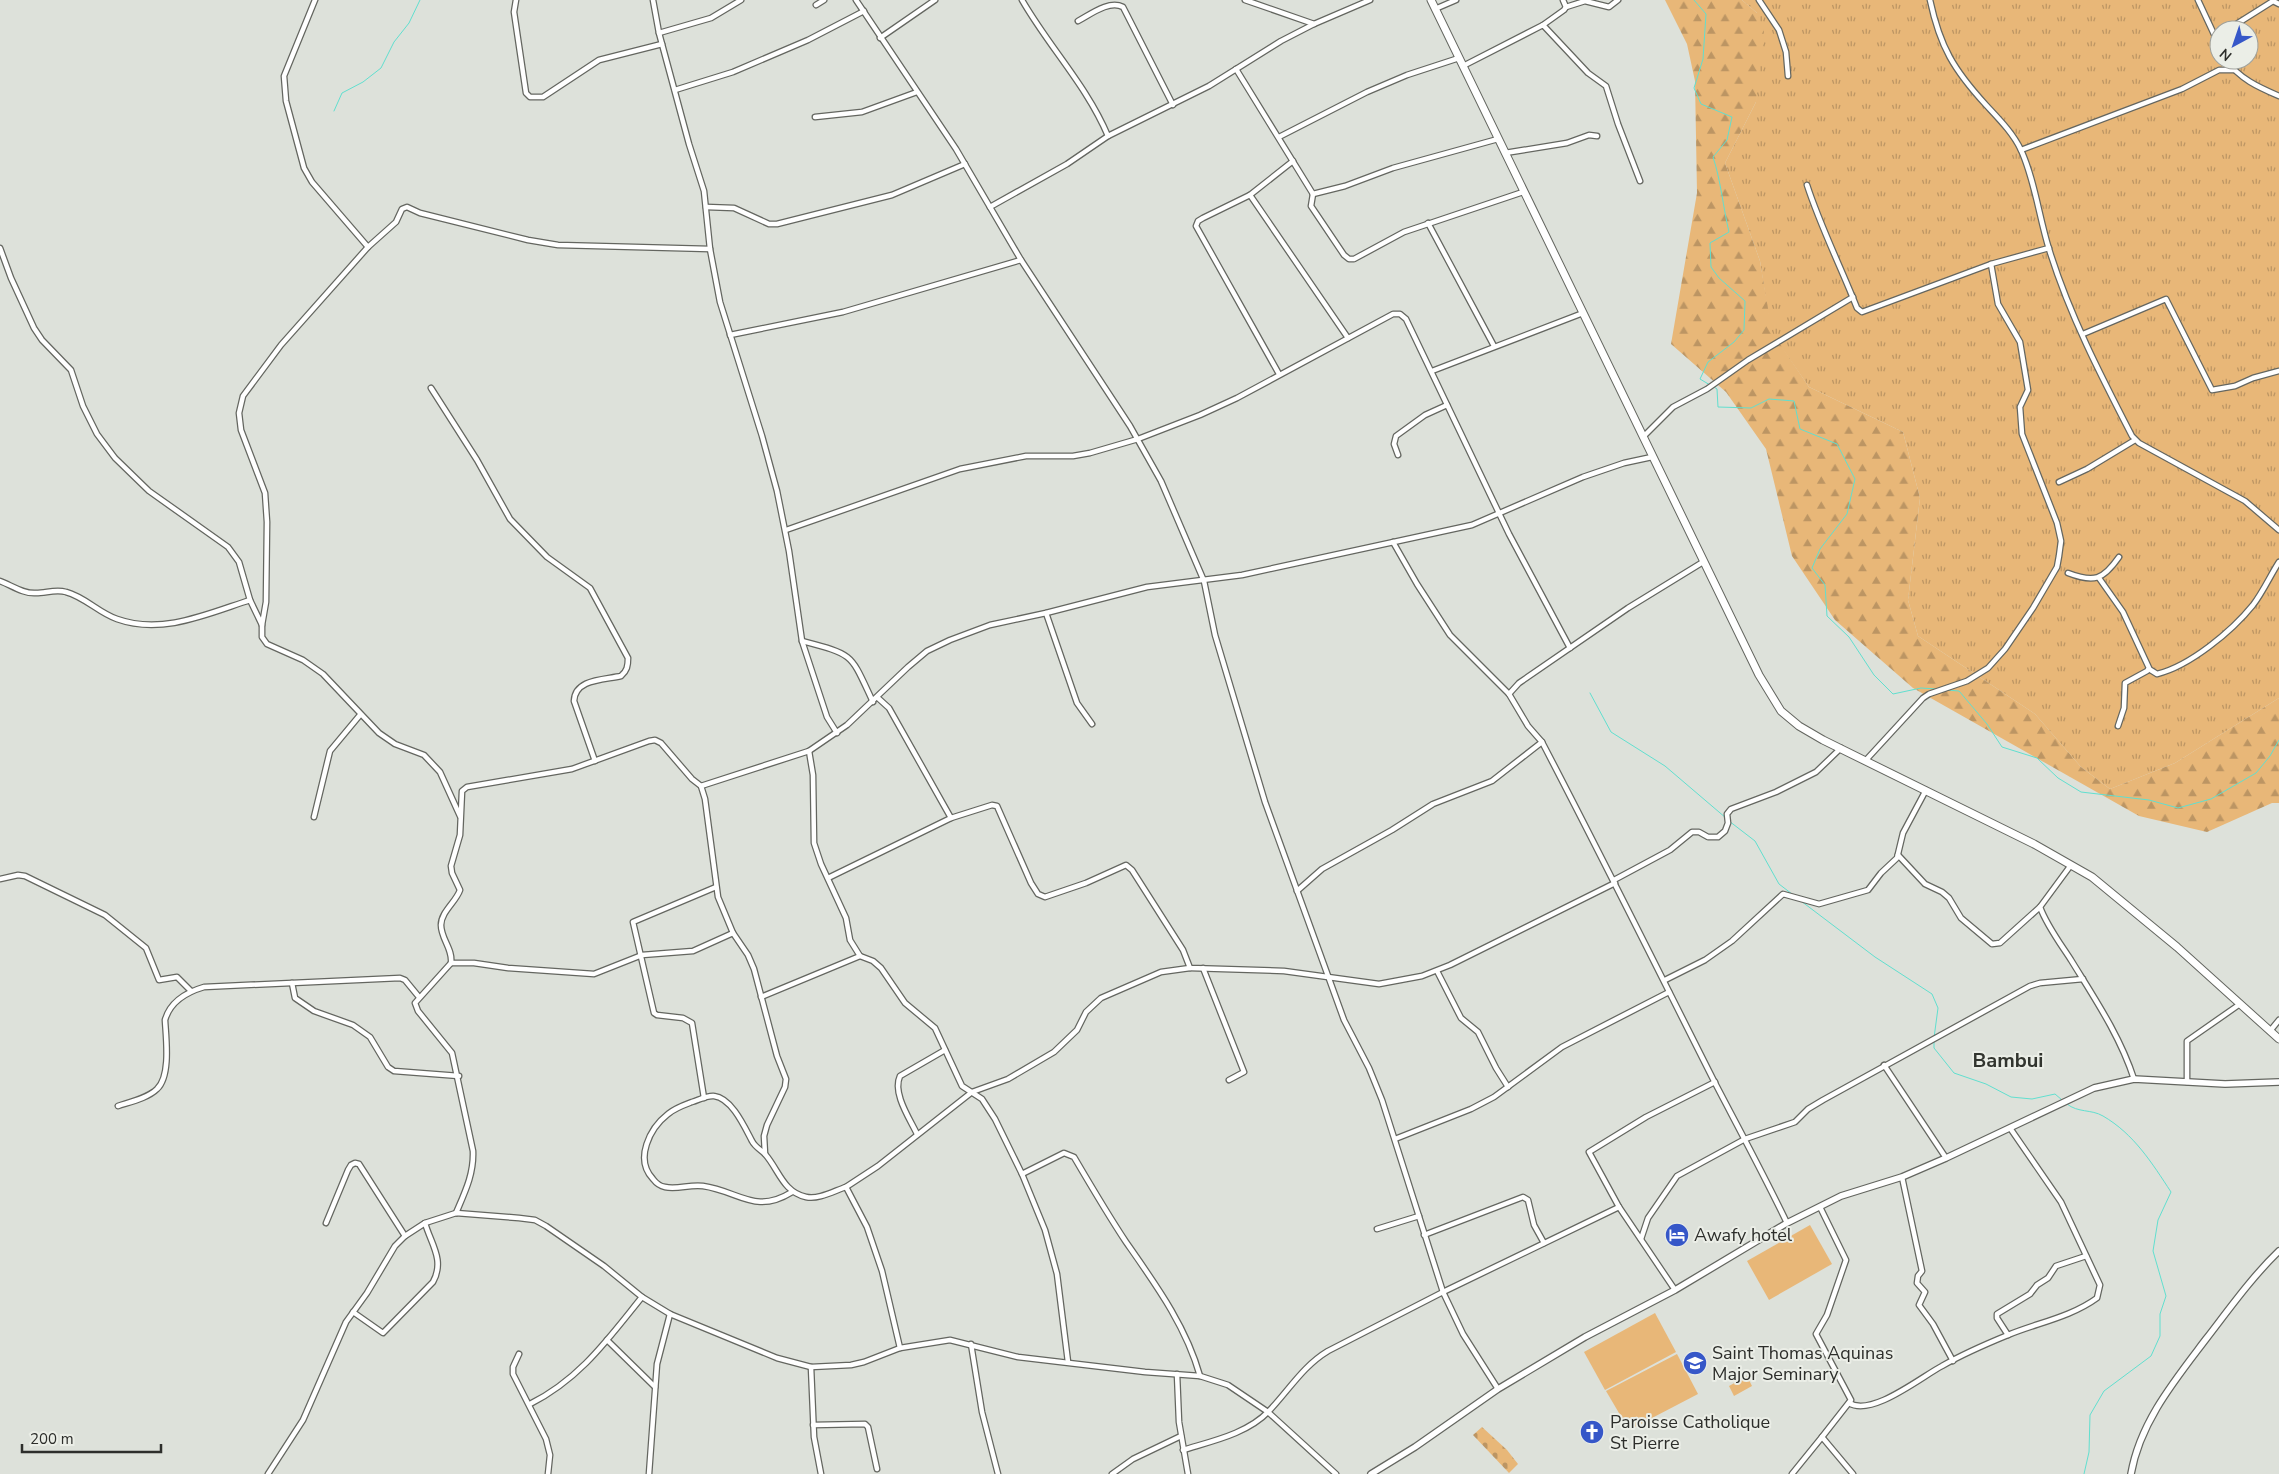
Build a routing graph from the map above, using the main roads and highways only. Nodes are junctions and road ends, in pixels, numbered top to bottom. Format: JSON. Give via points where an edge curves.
{"nodes":[{"id":1,"x":1431,"y":0,"type":"edge"},
{"id":2,"x":2279,"y":1039,"type":"edge"},
{"id":3,"x":2279,"y":1082,"type":"edge"},
{"id":4,"x":2279,"y":1250,"type":"edge"},
{"id":5,"x":1371,"y":1474,"type":"edge"},
{"id":6,"x":2131,"y":1474,"type":"edge"}],
"edges":[{"from":1,"to":2,"type":"highway","via":[[1774,702],[1799,726],[2092,877]]},
{"from":3,"to":5,"type":"main road","via":[[2225,1084],[2134,1079],[2094,1088],[1902,1177],[1841,1196],[1787,1223],[1675,1290],[1585,1338],[1498,1390]]},
{"from":4,"to":6,"type":"main road","via":[[2238,1295],[2156,1409],[2135,1453]]}]}
